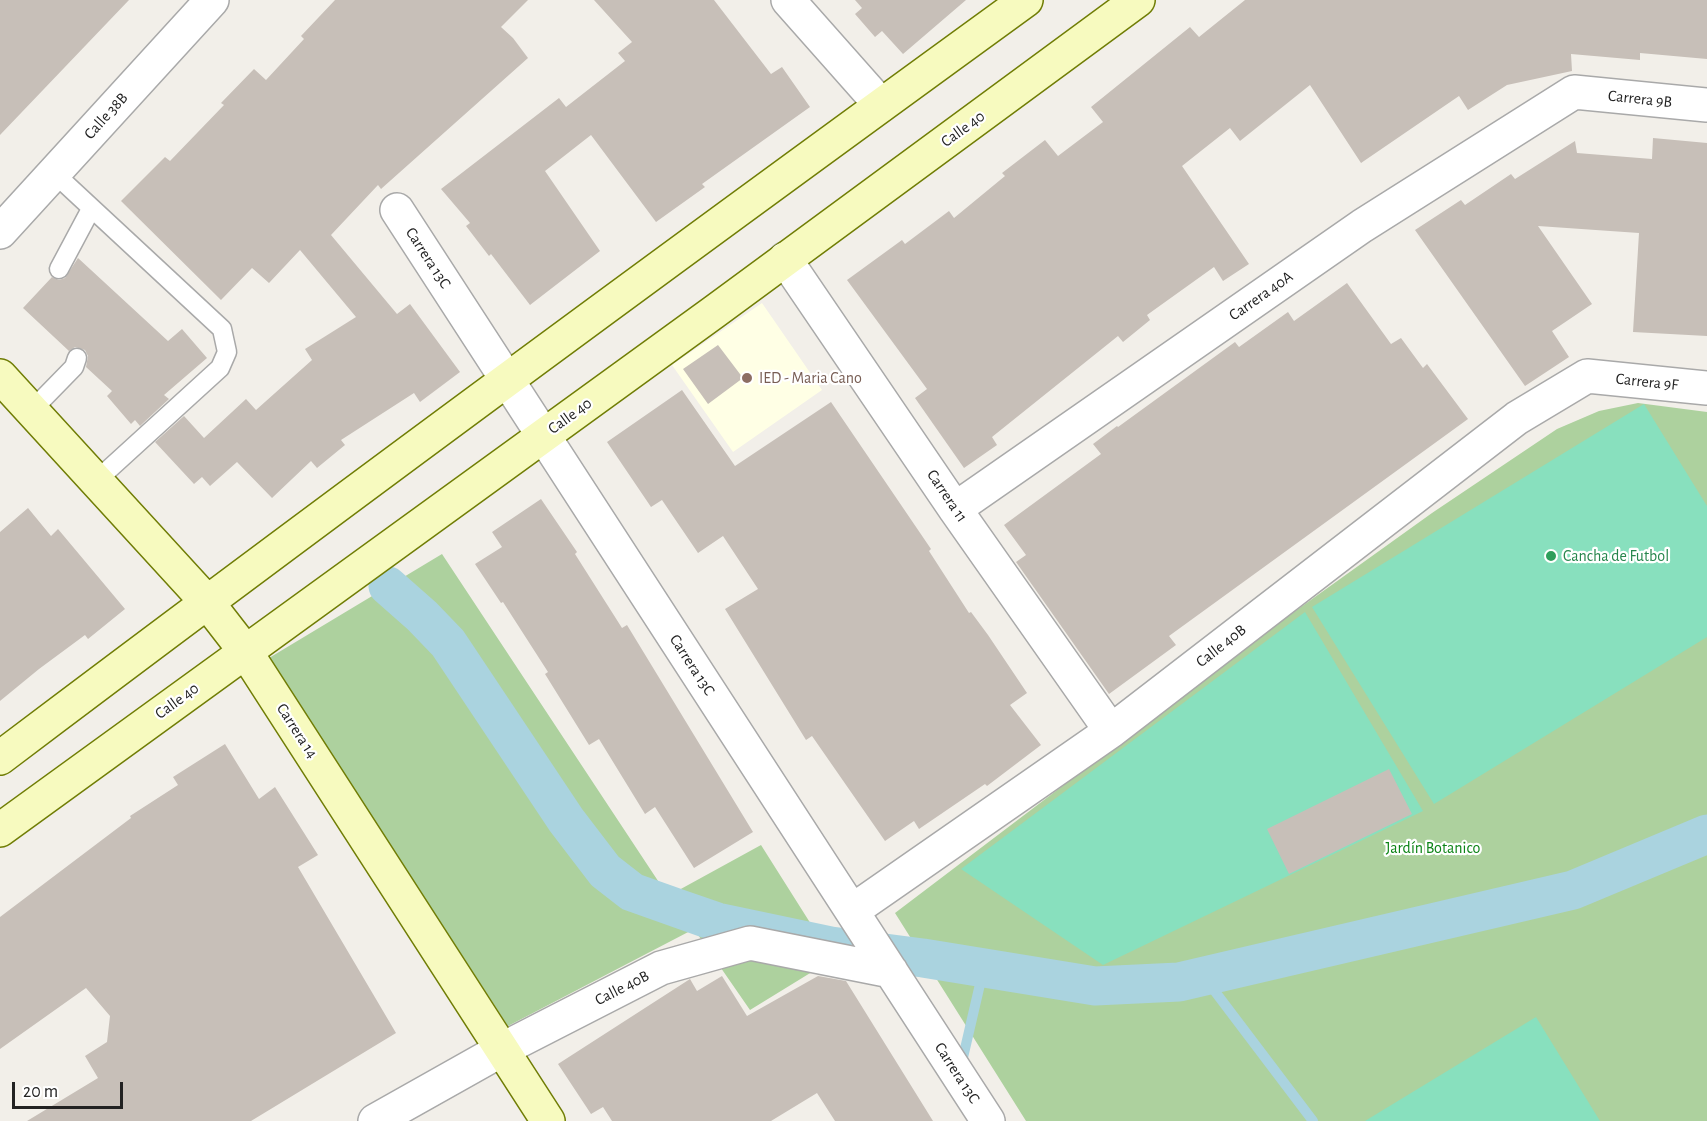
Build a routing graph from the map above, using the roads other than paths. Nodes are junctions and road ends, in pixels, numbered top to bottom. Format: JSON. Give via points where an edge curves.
{"nodes":[{"id":1,"x":212,"y":0,"type":"edge"},
{"id":2,"x":788,"y":0,"type":"edge"},
{"id":3,"x":1026,"y":0,"type":"edge"},
{"id":4,"x":1138,"y":0,"type":"edge"},
{"id":5,"x":1574,"y":92,"type":"joint"},
{"id":6,"x":881,"y":105,"type":"junction"},
{"id":7,"x":1707,"y":105,"type":"edge"},
{"id":8,"x":54,"y":173,"type":"junction"},
{"id":9,"x":91,"y":208,"type":"junction"},
{"id":10,"x":397,"y":210,"type":"dead end"},
{"id":11,"x":0,"y":232,"type":"edge"},
{"id":12,"x":785,"y":259,"type":"junction"},
{"id":13,"x":59,"y":269,"type":"dead end"},
{"id":14,"x":77,"y":358,"type":"dead end"},
{"id":15,"x":0,"y":375,"type":"edge"},
{"id":16,"x":1587,"y":376,"type":"joint"},
{"id":17,"x":507,"y":380,"type":"junction"},
{"id":18,"x":1707,"y":388,"type":"edge"},
{"id":19,"x":32,"y":410,"type":"junction"},
{"id":20,"x":543,"y":436,"type":"junction"},
{"id":21,"x":96,"y":481,"type":"junction"},
{"id":22,"x":955,"y":509,"type":"junction"},
{"id":23,"x":207,"y":602,"type":"junction"},
{"id":24,"x":245,"y":651,"type":"junction"},
{"id":25,"x":1111,"y":731,"type":"junction"},
{"id":26,"x":0,"y":758,"type":"edge"},
{"id":27,"x":0,"y":830,"type":"edge"},
{"id":28,"x":858,"y":920,"type":"junction"},
{"id":29,"x":889,"y":967,"type":"junction"},
{"id":30,"x":503,"y":1049,"type":"junction"},
{"id":31,"x":375,"y":1121,"type":"edge"},
{"id":32,"x":548,"y":1121,"type":"edge"},
{"id":33,"x":988,"y":1121,"type":"edge"}],
"edges":[{"from":1,"to":8,"type":"street","name":"Calle 38B"},
{"from":2,"to":6,"type":"street"},
{"from":3,"to":6,"type":"street"},
{"from":4,"to":12,"type":"street","name":"Calle 40"},
{"from":5,"to":7,"type":"street","name":"Carrera 9B"},
{"from":5,"to":22,"type":"street","name":"Carrera 40A","via":[[1362,226]]},
{"from":6,"to":17,"type":"street"},
{"from":8,"to":9,"type":"lane"},
{"from":8,"to":11,"type":"street","name":"Calle 38B"},
{"from":9,"to":13,"type":"lane"},
{"from":9,"to":21,"type":"lane","via":[[222,329],[226,352],[220,368]]},
{"from":10,"to":17,"type":"street","name":"Carrera 13C"},
{"from":12,"to":20,"type":"street","name":"Calle 40"},
{"from":12,"to":22,"type":"street","name":"Carrera 11"},
{"from":14,"to":19,"type":"lane","via":[[74,368]]},
{"from":15,"to":19,"type":"street","name":"Carrera 14"},
{"from":16,"to":18,"type":"street","name":"Carrera 9F"},
{"from":16,"to":25,"type":"street","name":"Calle 40B","via":[[1517,418]]},
{"from":17,"to":20,"type":"street","name":"Carrera 13C"},
{"from":17,"to":23,"type":"street"},
{"from":19,"to":21,"type":"street","name":"Carrera 14"},
{"from":20,"to":24,"type":"street","name":"Calle 40"},
{"from":20,"to":28,"type":"street","name":"Carrera 13C"},
{"from":21,"to":23,"type":"street","name":"Carrera 14"},
{"from":22,"to":25,"type":"street","name":"Carrera 11"},
{"from":23,"to":24,"type":"street","name":"Carrera 14"},
{"from":23,"to":26,"type":"street"},
{"from":24,"to":27,"type":"street","name":"Calle 40"},
{"from":24,"to":30,"type":"street","name":"Carrera 14"},
{"from":25,"to":28,"type":"street","name":"Calle 40B"},
{"from":28,"to":29,"type":"street","name":"Carrera 13C"},
{"from":29,"to":30,"type":"street","name":"Calle 40B","via":[[750,943],[662,968]]},
{"from":29,"to":33,"type":"street","name":"Carrera 13C"},
{"from":30,"to":31,"type":"street","name":"Calle 40B"},
{"from":30,"to":32,"type":"street","name":"Carrera 14"}]}
